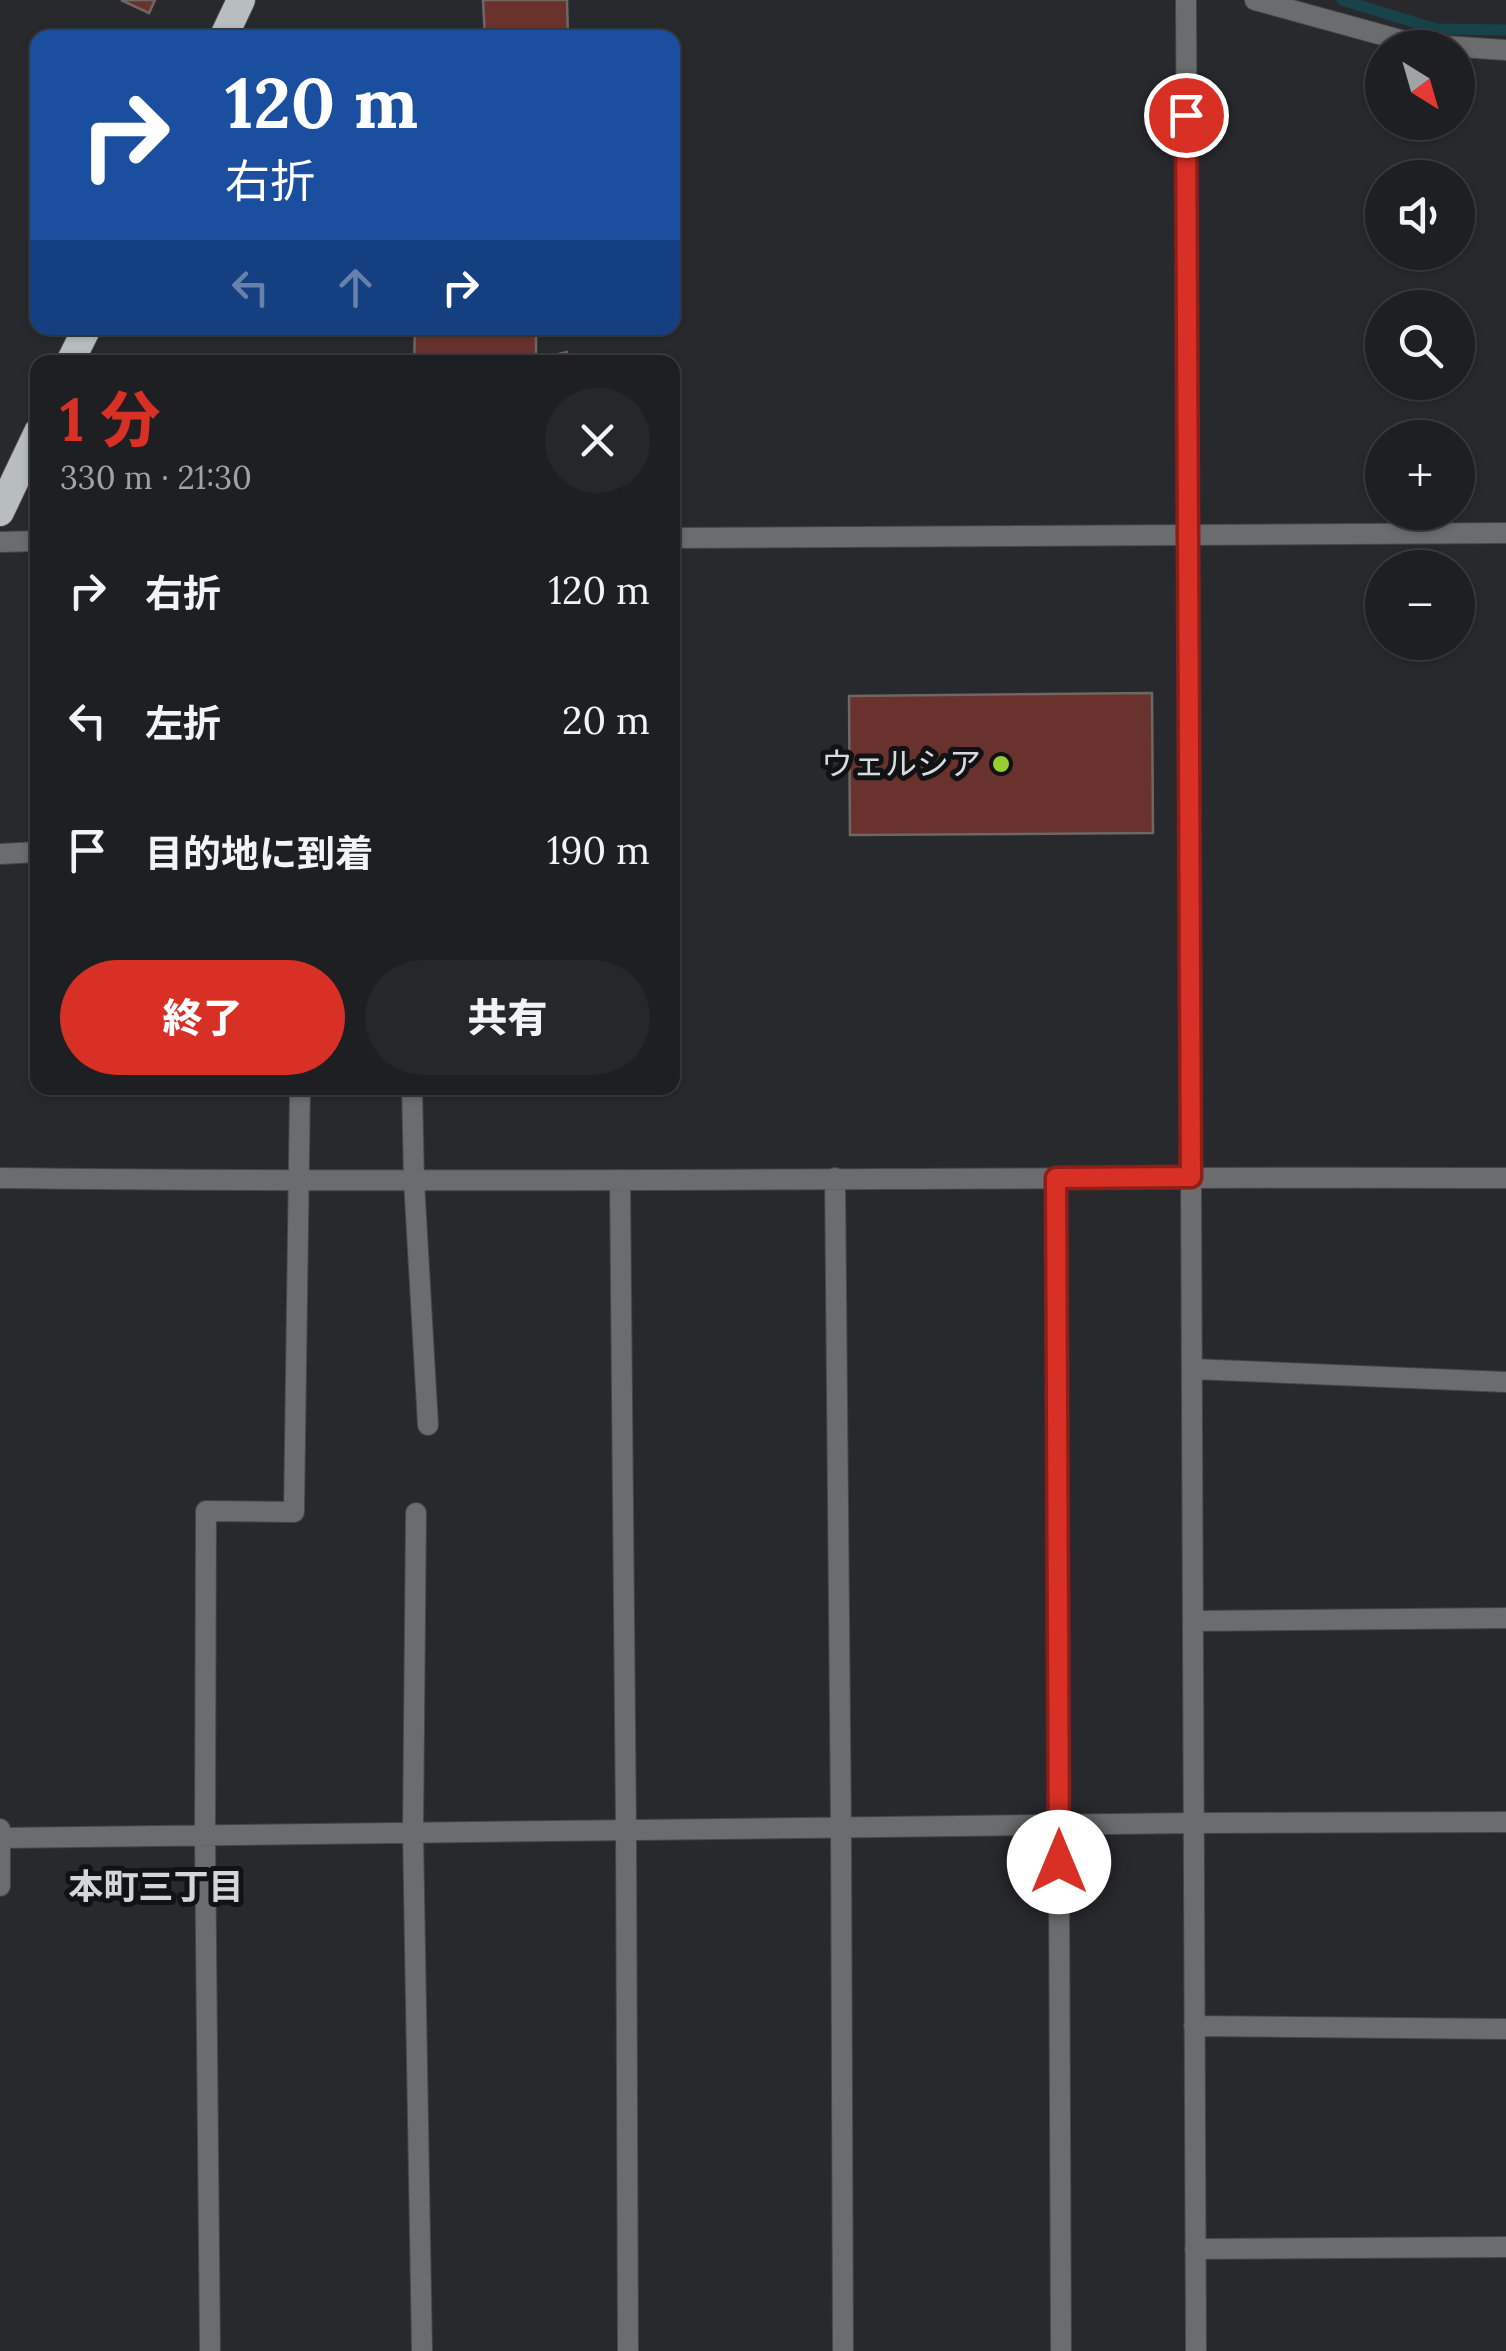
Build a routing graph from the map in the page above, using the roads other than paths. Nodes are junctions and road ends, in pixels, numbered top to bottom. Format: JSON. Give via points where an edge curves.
{"nodes":[{"id":1,"x":241,"y":0,"type":"edge"},
{"id":2,"x":1186,"y":0,"type":"edge"},
{"id":3,"x":1255,"y":0,"type":"edge"},
{"id":4,"x":227,"y":30,"type":"edge"},
{"id":5,"x":1506,"y":50,"type":"edge"},
{"id":6,"x":30,"y":449,"type":"edge"},
{"id":7,"x":0,"y":512,"type":"edge"},
{"id":8,"x":1506,"y":533,"type":"edge"},
{"id":9,"x":1188,"y":535,"type":"junction"},
{"id":10,"x":680,"y":538,"type":"edge"},
{"id":11,"x":0,"y":542,"type":"edge"},
{"id":12,"x":30,"y":542,"type":"edge"},
{"id":13,"x":30,"y":852,"type":"edge"},
{"id":14,"x":0,"y":854,"type":"edge"},
{"id":15,"x":300,"y":1095,"type":"edge"},
{"id":16,"x":412,"y":1095,"type":"edge"},
{"id":17,"x":1191,"y":1177,"type":"junction"},
{"id":18,"x":0,"y":1178,"type":"edge"},
{"id":19,"x":835,"y":1178,"type":"junction"},
{"id":20,"x":1056,"y":1178,"type":"junction"},
{"id":21,"x":1506,"y":1178,"type":"edge"},
{"id":22,"x":620,"y":1180,"type":"junction"},
{"id":23,"x":414,"y":1181,"type":"junction"},
{"id":24,"x":300,"y":1182,"type":"junction"},
{"id":25,"x":1192,"y":1370,"type":"junction"},
{"id":26,"x":1506,"y":1382,"type":"edge"},
{"id":27,"x":428,"y":1425,"type":"dead end"},
{"id":28,"x":416,"y":1513,"type":"dead end"},
{"id":29,"x":1506,"y":1618,"type":"edge"},
{"id":30,"x":1193,"y":1621,"type":"junction"},
{"id":31,"x":1506,"y":1822,"type":"edge"},
{"id":32,"x":1194,"y":1823,"type":"junction"},
{"id":33,"x":1058,"y":1825,"type":"junction"},
{"id":34,"x":841,"y":1828,"type":"junction"},
{"id":35,"x":0,"y":1829,"type":"edge"},
{"id":36,"x":626,"y":1830,"type":"junction"},
{"id":37,"x":413,"y":1833,"type":"junction"},
{"id":38,"x":204,"y":1836,"type":"junction"},
{"id":39,"x":0,"y":1838,"type":"edge"},
{"id":40,"x":0,"y":1886,"type":"edge"},
{"id":41,"x":1194,"y":2026,"type":"junction"},
{"id":42,"x":1506,"y":2029,"type":"edge"},
{"id":43,"x":1506,"y":2247,"type":"edge"},
{"id":44,"x":1195,"y":2249,"type":"junction"},
{"id":45,"x":210,"y":2351,"type":"edge"},
{"id":46,"x":422,"y":2351,"type":"edge"},
{"id":47,"x":628,"y":2351,"type":"edge"},
{"id":48,"x":842,"y":2351,"type":"edge"},
{"id":49,"x":1061,"y":2351,"type":"edge"},
{"id":50,"x":1196,"y":2351,"type":"edge"}],
"edges":[{"from":1,"to":4,"type":"highway"},
{"from":2,"to":9,"type":"street"},
{"from":3,"to":5,"type":"street","via":[[1416,44]]},
{"from":6,"to":7,"type":"highway"},
{"from":8,"to":9,"type":"street"},
{"from":9,"to":10,"type":"street"},
{"from":9,"to":17,"type":"street"},
{"from":11,"to":12,"type":"street"},
{"from":13,"to":14,"type":"street"},
{"from":15,"to":24,"type":"street"},
{"from":16,"to":23,"type":"street"},
{"from":17,"to":20,"type":"street"},
{"from":17,"to":21,"type":"street"},
{"from":17,"to":25,"type":"street"},
{"from":18,"to":24,"type":"street"},
{"from":19,"to":20,"type":"street"},
{"from":19,"to":22,"type":"street"},
{"from":19,"to":34,"type":"street"},
{"from":20,"to":33,"type":"street"},
{"from":22,"to":23,"type":"street"},
{"from":22,"to":36,"type":"street"},
{"from":23,"to":24,"type":"street"},
{"from":23,"to":27,"type":"street"},
{"from":24,"to":38,"type":"street","via":[[294,1512],[206,1511]]},
{"from":25,"to":26,"type":"street"},
{"from":25,"to":30,"type":"street"},
{"from":28,"to":37,"type":"street"},
{"from":29,"to":30,"type":"street"},
{"from":30,"to":32,"type":"street"},
{"from":31,"to":32,"type":"street"},
{"from":32,"to":33,"type":"street"},
{"from":32,"to":41,"type":"street"},
{"from":33,"to":34,"type":"street"},
{"from":33,"to":49,"type":"street"},
{"from":34,"to":36,"type":"street"},
{"from":34,"to":48,"type":"street"},
{"from":35,"to":39,"type":"street"},
{"from":36,"to":37,"type":"street"},
{"from":36,"to":47,"type":"street"},
{"from":37,"to":38,"type":"street"},
{"from":37,"to":46,"type":"street"},
{"from":38,"to":39,"type":"street"},
{"from":38,"to":45,"type":"street"},
{"from":39,"to":40,"type":"street"},
{"from":41,"to":42,"type":"street"},
{"from":41,"to":44,"type":"street"},
{"from":43,"to":44,"type":"street"},
{"from":44,"to":50,"type":"street"}]}
